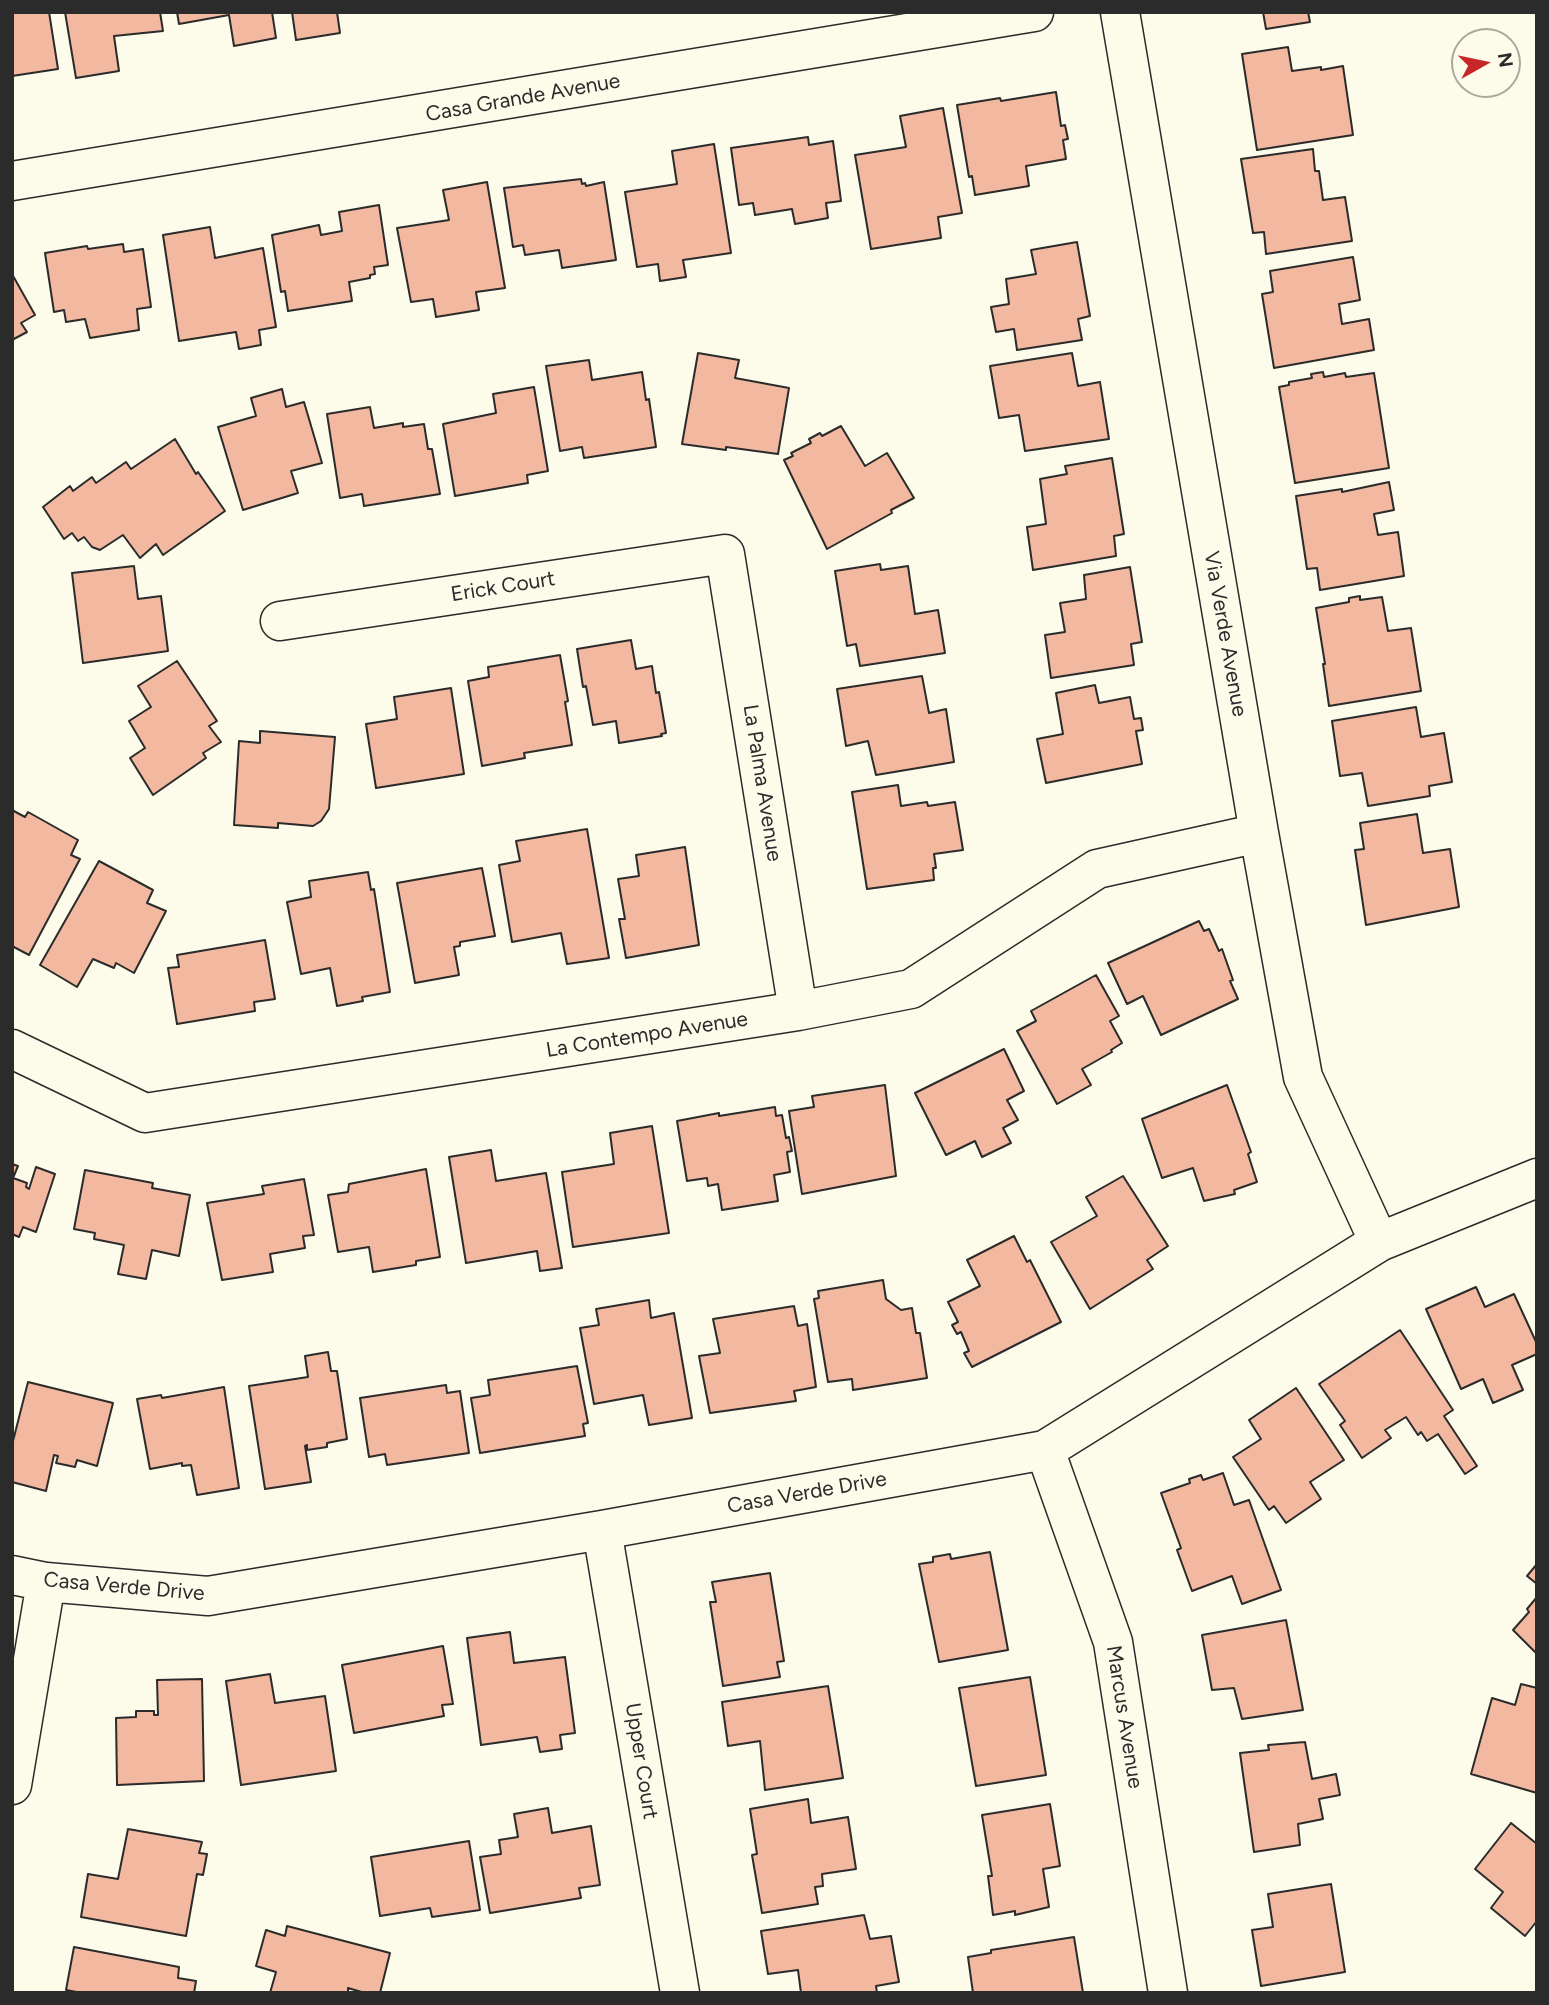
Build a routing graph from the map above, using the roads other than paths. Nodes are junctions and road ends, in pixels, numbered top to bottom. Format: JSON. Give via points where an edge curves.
{"nodes":[{"id":1,"x":1034,"y":12,"type":"edge"},
{"id":2,"x":1121,"y":12,"type":"edge"},
{"id":3,"x":12,"y":181,"type":"edge"},
{"id":4,"x":725,"y":554,"type":"joint"},
{"id":5,"x":280,"y":621,"type":"dead end"},
{"id":6,"x":1259,"y":833,"type":"junction"},
{"id":7,"x":798,"y":1012,"type":"junction"},
{"id":8,"x":12,"y":1049,"type":"edge"},
{"id":9,"x":1537,"y":1178,"type":"edge"},
{"id":10,"x":1378,"y":1242,"type":"junction"},
{"id":11,"x":1045,"y":1450,"type":"junction"},
{"id":12,"x":602,"y":1530,"type":"junction"},
{"id":13,"x":29,"y":1578,"type":"edge"},
{"id":14,"x":12,"y":1785,"type":"edge"},
{"id":15,"x":680,"y":1993,"type":"edge"},
{"id":16,"x":1168,"y":1993,"type":"edge"}],
"edges":[{"from":1,"to":3,"type":"street","name":"Casa Grande Avenue"},
{"from":2,"to":6,"type":"street","name":"Via Verde Avenue"},
{"from":4,"to":5,"type":"street","name":"Erick Court"},
{"from":4,"to":7,"type":"street","name":"La Palma Avenue"},
{"from":6,"to":7,"type":"street","name":"La Contempo Avenue","via":[[1097,869],[911,989]]},
{"from":6,"to":10,"type":"street","name":"Via Verde Avenue","via":[[1303,1077]]},
{"from":7,"to":8,"type":"street","name":"La Contempo Avenue","via":[[145,1113]]},
{"from":9,"to":10,"type":"street","name":"Casa Verde Drive"},
{"from":10,"to":11,"type":"street","name":"Casa Verde Drive"},
{"from":11,"to":12,"type":"street","name":"Casa Verde Drive"},
{"from":11,"to":16,"type":"street","name":"Marcus Avenue","via":[[1113,1642]]},
{"from":12,"to":13,"type":"street","name":"Casa Verde Drive","via":[[208,1596]]},
{"from":12,"to":15,"type":"street","name":"Upper Court"},
{"from":13,"to":14,"type":"street"}]}
